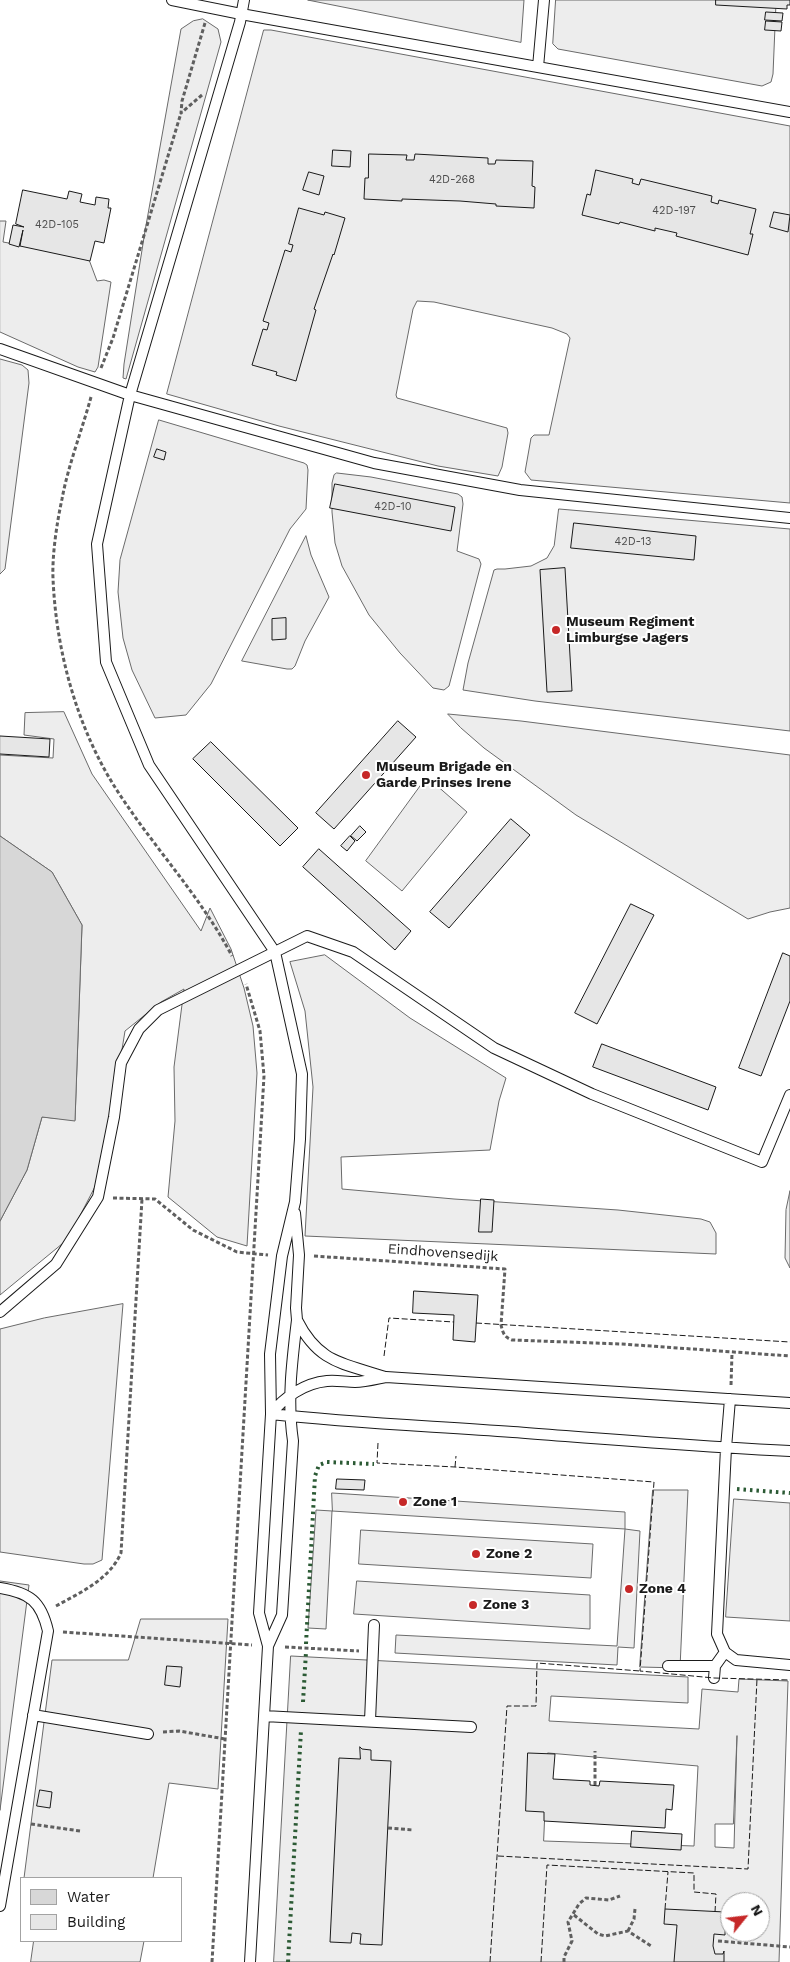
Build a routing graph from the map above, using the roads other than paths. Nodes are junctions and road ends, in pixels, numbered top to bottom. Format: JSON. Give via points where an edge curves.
{"nodes":[{"id":1,"x":172,"y":0,"type":"edge"},
{"id":2,"x":244,"y":0,"type":"edge"},
{"id":3,"x":544,"y":0,"type":"edge"},
{"id":4,"x":241,"y":14,"type":"junction"},
{"id":5,"x":538,"y":67,"type":"junction"},
{"id":6,"x":790,"y":112,"type":"edge"},
{"id":7,"x":0,"y":349,"type":"edge"},
{"id":8,"x":130,"y":396,"type":"junction"},
{"id":9,"x":790,"y":518,"type":"edge"},
{"id":10,"x":275,"y":952,"type":"junction"},
{"id":11,"x":790,"y":1095,"type":"edge"},
{"id":12,"x":295,"y":1202,"type":"junction"},
{"id":13,"x":0,"y":1312,"type":"edge"},
{"id":14,"x":297,"y":1320,"type":"junction"},
{"id":15,"x":386,"y":1377,"type":"junction"},
{"id":16,"x":290,"y":1396,"type":"junction"},
{"id":17,"x":730,"y":1399,"type":"junction"},
{"id":18,"x":790,"y":1403,"type":"edge"},
{"id":19,"x":270,"y":1414,"type":"junction"},
{"id":20,"x":289,"y":1416,"type":"junction"},
{"id":21,"x":726,"y":1448,"type":"junction"},
{"id":22,"x":790,"y":1450,"type":"edge"},
{"id":23,"x":0,"y":1588,"type":"edge"},
{"id":24,"x":374,"y":1625,"type":"dead end"},
{"id":25,"x":268,"y":1646,"type":"junction"},
{"id":26,"x":725,"y":1652,"type":"junction"},
{"id":27,"x":790,"y":1665,"type":"edge"},
{"id":28,"x":668,"y":1666,"type":"dead end"},
{"id":29,"x":715,"y":1666,"type":"junction"},
{"id":30,"x":714,"y":1678,"type":"dead end"},
{"id":31,"x":33,"y":1715,"type":"junction"},
{"id":32,"x":264,"y":1716,"type":"junction"},
{"id":33,"x":370,"y":1721,"type":"junction"},
{"id":34,"x":471,"y":1728,"type":"dead end"},
{"id":35,"x":148,"y":1734,"type":"road end"},
{"id":36,"x":0,"y":1906,"type":"edge"},
{"id":37,"x":250,"y":1962,"type":"edge"}],
"edges":[{"from":1,"to":4,"type":"lane"},
{"from":2,"to":4,"type":"lane"},
{"from":3,"to":5,"type":"lane"},
{"from":4,"to":5,"type":"lane"},
{"from":4,"to":8,"type":"lane"},
{"from":5,"to":6,"type":"lane"},
{"from":7,"to":8,"type":"lane"},
{"from":8,"to":9,"type":"lane","via":[[393,467],[520,490]]},
{"from":8,"to":10,"type":"lane","via":[[97,544],[106,662],[149,765]]},
{"from":10,"to":11,"type":"lane","via":[[307,936],[354,952],[494,1048],[592,1094],[762,1162]]},
{"from":10,"to":12,"type":"lane","via":[[302,1074]]},
{"from":10,"to":13,"type":"lane","via":[[158,1010],[139,1029],[121,1063],[98,1198],[56,1264]]},
{"from":12,"to":14,"type":"lane","via":[[299,1255]]},
{"from":12,"to":19,"type":"lane","via":[[282,1256],[270,1354]]},
{"from":14,"to":15,"type":"lane","via":[[313,1345],[327,1358]]},
{"from":14,"to":16,"type":"lane"},
{"from":15,"to":16,"type":"lane","via":[[356,1382],[326,1381]]},
{"from":15,"to":17,"type":"lane"},
{"from":16,"to":19,"type":"lane"},
{"from":16,"to":20,"type":"lane"},
{"from":17,"to":18,"type":"lane"},
{"from":17,"to":21,"type":"lane"},
{"from":19,"to":20,"type":"lane"},
{"from":19,"to":25,"type":"lane","via":[[259,1613]]},
{"from":20,"to":21,"type":"lane"},
{"from":20,"to":25,"type":"lane","via":[[293,1441],[282,1615]]},
{"from":21,"to":22,"type":"lane"},
{"from":21,"to":26,"type":"lane","via":[[717,1634]]},
{"from":23,"to":31,"type":"lane","via":[[20,1591],[38,1604],[48,1631]]},
{"from":24,"to":33,"type":"lane"},
{"from":25,"to":32,"type":"lane"},
{"from":26,"to":27,"type":"lane","via":[[736,1660]]},
{"from":26,"to":29,"type":"lane"},
{"from":28,"to":29,"type":"lane"},
{"from":29,"to":30,"type":"lane"},
{"from":31,"to":35,"type":"lane"},
{"from":31,"to":36,"type":"lane"},
{"from":32,"to":33,"type":"lane"},
{"from":32,"to":37,"type":"lane"},
{"from":33,"to":34,"type":"lane"}]}
